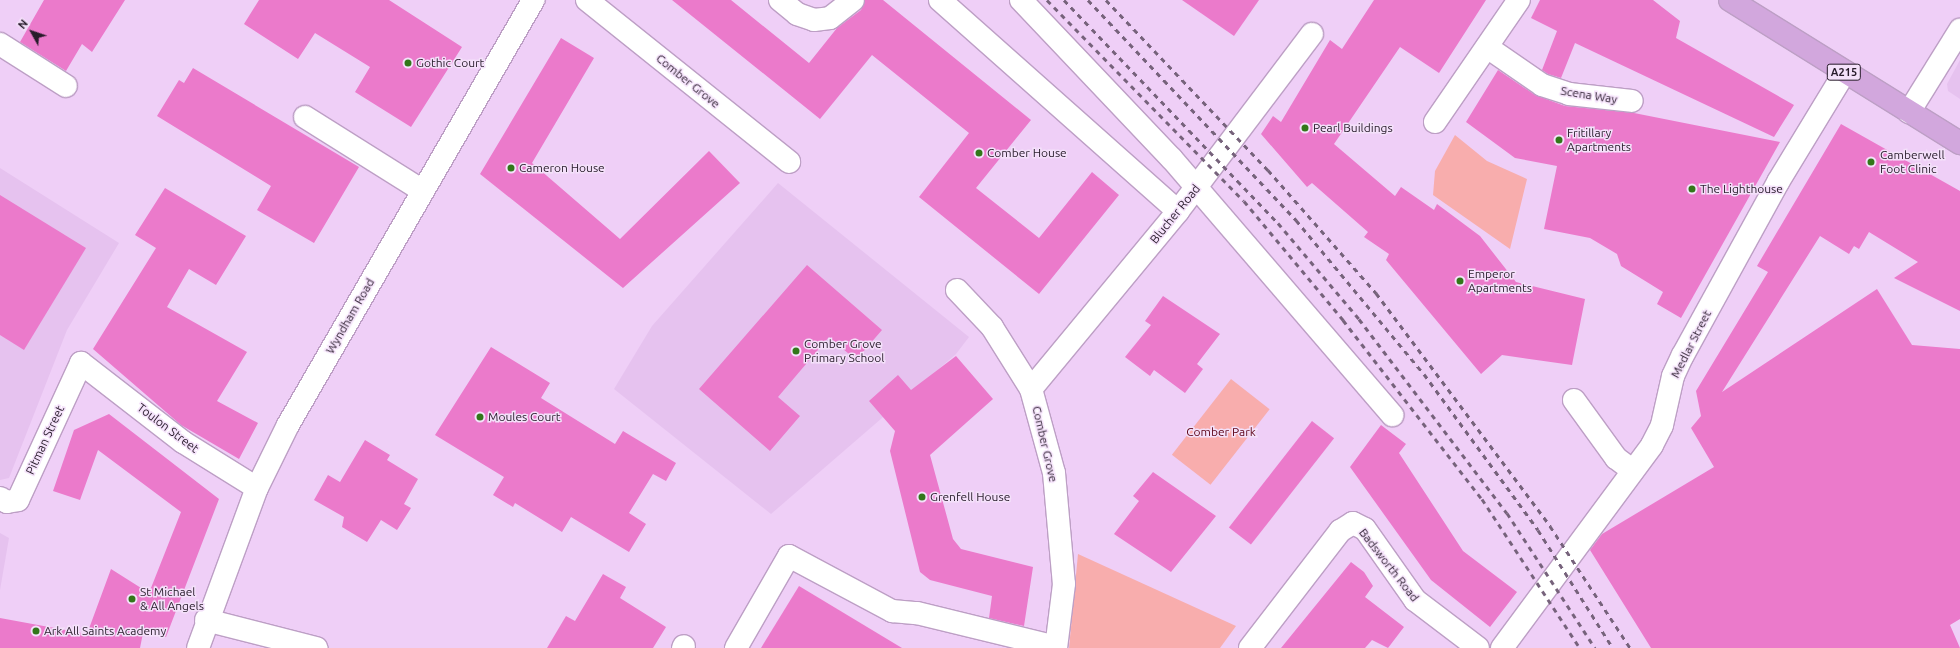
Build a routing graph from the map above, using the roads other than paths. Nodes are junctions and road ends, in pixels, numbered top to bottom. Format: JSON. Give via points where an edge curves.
{"nodes":[{"id":1,"x":533,"y":0,"type":"edge"},
{"id":2,"x":587,"y":0,"type":"edge"},
{"id":3,"x":780,"y":0,"type":"edge"},
{"id":4,"x":853,"y":0,"type":"edge"},
{"id":5,"x":940,"y":0,"type":"edge"},
{"id":6,"x":1021,"y":0,"type":"edge"},
{"id":7,"x":1519,"y":0,"type":"edge"},
{"id":8,"x":1730,"y":0,"type":"edge"},
{"id":9,"x":1960,"y":30,"type":"edge"},
{"id":10,"x":1312,"y":34,"type":"dead end"},
{"id":11,"x":0,"y":44,"type":"edge"},
{"id":12,"x":1487,"y":47,"type":"junction"},
{"id":13,"x":1845,"y":72,"type":"junction"},
{"id":14,"x":66,"y":86,"type":"dead end"},
{"id":15,"x":1632,"y":101,"type":"dead end"},
{"id":16,"x":1909,"y":112,"type":"junction"},
{"id":17,"x":305,"y":117,"type":"dead end"},
{"id":18,"x":1435,"y":122,"type":"dead end"},
{"id":19,"x":1960,"y":143,"type":"edge"},
{"id":20,"x":789,"y":162,"type":"dead end"},
{"id":21,"x":1196,"y":189,"type":"junction"},
{"id":22,"x":423,"y":191,"type":"junction"},
{"id":23,"x":1178,"y":211,"type":"junction"},
{"id":24,"x":957,"y":290,"type":"dead end"},
{"id":25,"x":81,"y":363,"type":"joint"},
{"id":26,"x":1032,"y":389,"type":"junction"},
{"id":27,"x":1574,"y":400,"type":"dead end"},
{"id":28,"x":1392,"y":415,"type":"dead end"},
{"id":29,"x":1633,"y":471,"type":"junction"},
{"id":30,"x":258,"y":488,"type":"junction"},
{"id":31,"x":0,"y":498,"type":"edge"},
{"id":32,"x":206,"y":620,"type":"junction"},
{"id":33,"x":198,"y":648,"type":"edge"},
{"id":34,"x":316,"y":648,"type":"edge"},
{"id":35,"x":736,"y":648,"type":"edge"},
{"id":36,"x":1056,"y":648,"type":"edge"},
{"id":37,"x":1250,"y":648,"type":"edge"},
{"id":38,"x":1478,"y":648,"type":"edge"},
{"id":39,"x":1502,"y":648,"type":"edge"}],
"edges":[{"from":1,"to":22,"type":"street","name":"Wyndham Road"},
{"from":2,"to":20,"type":"street","name":"Comber Grove"},
{"from":3,"to":4,"type":"street","via":[[797,14],[814,20],[830,18]]},
{"from":5,"to":23,"type":"street"},
{"from":6,"to":21,"type":"street"},
{"from":7,"to":12,"type":"street"},
{"from":8,"to":13,"type":"main road","number":"A215"},
{"from":9,"to":16,"type":"street"},
{"from":10,"to":21,"type":"street","name":"Blucher Road"},
{"from":11,"to":14,"type":"street"},
{"from":12,"to":15,"type":"street","name":"Scena Way","via":[[1542,85],[1570,94]]},
{"from":12,"to":18,"type":"street"},
{"from":13,"to":16,"type":"main road","number":"A215"},
{"from":13,"to":29,"type":"street","name":"Medlar Street","via":[[1778,182],[1683,355],[1673,376],[1662,426]]},
{"from":16,"to":19,"type":"main road","number":"A215"},
{"from":17,"to":22,"type":"street"},
{"from":21,"to":23,"type":"street","name":"Blucher Road"},
{"from":21,"to":28,"type":"street"},
{"from":22,"to":30,"type":"street","name":"Wyndham Road","via":[[288,425]]},
{"from":23,"to":26,"type":"street","name":"Blucher Road"},
{"from":24,"to":26,"type":"street","name":"Comber Grove","via":[[992,327]]},
{"from":25,"to":30,"type":"street","name":"Toulon Street","via":[[183,442]]},
{"from":25,"to":31,"type":"street","name":"Pitman Street","via":[[18,500],[7,502]]},
{"from":26,"to":36,"type":"street","name":"Comber Grove","via":[[1054,472],[1064,584]]},
{"from":27,"to":29,"type":"street","via":[[1616,458]]},
{"from":29,"to":39,"type":"street","name":"Medlar Street"},
{"from":30,"to":32,"type":"street","name":"Wyndham Road"},
{"from":32,"to":33,"type":"street","name":"Wyndham Road"},
{"from":32,"to":34,"type":"street"},
{"from":35,"to":36,"type":"street","via":[[788,556],[892,611],[916,613]]},
{"from":37,"to":38,"type":"street","name":"Badsworth Road","via":[[1340,531],[1353,523],[1365,529],[1415,600]]}]}
